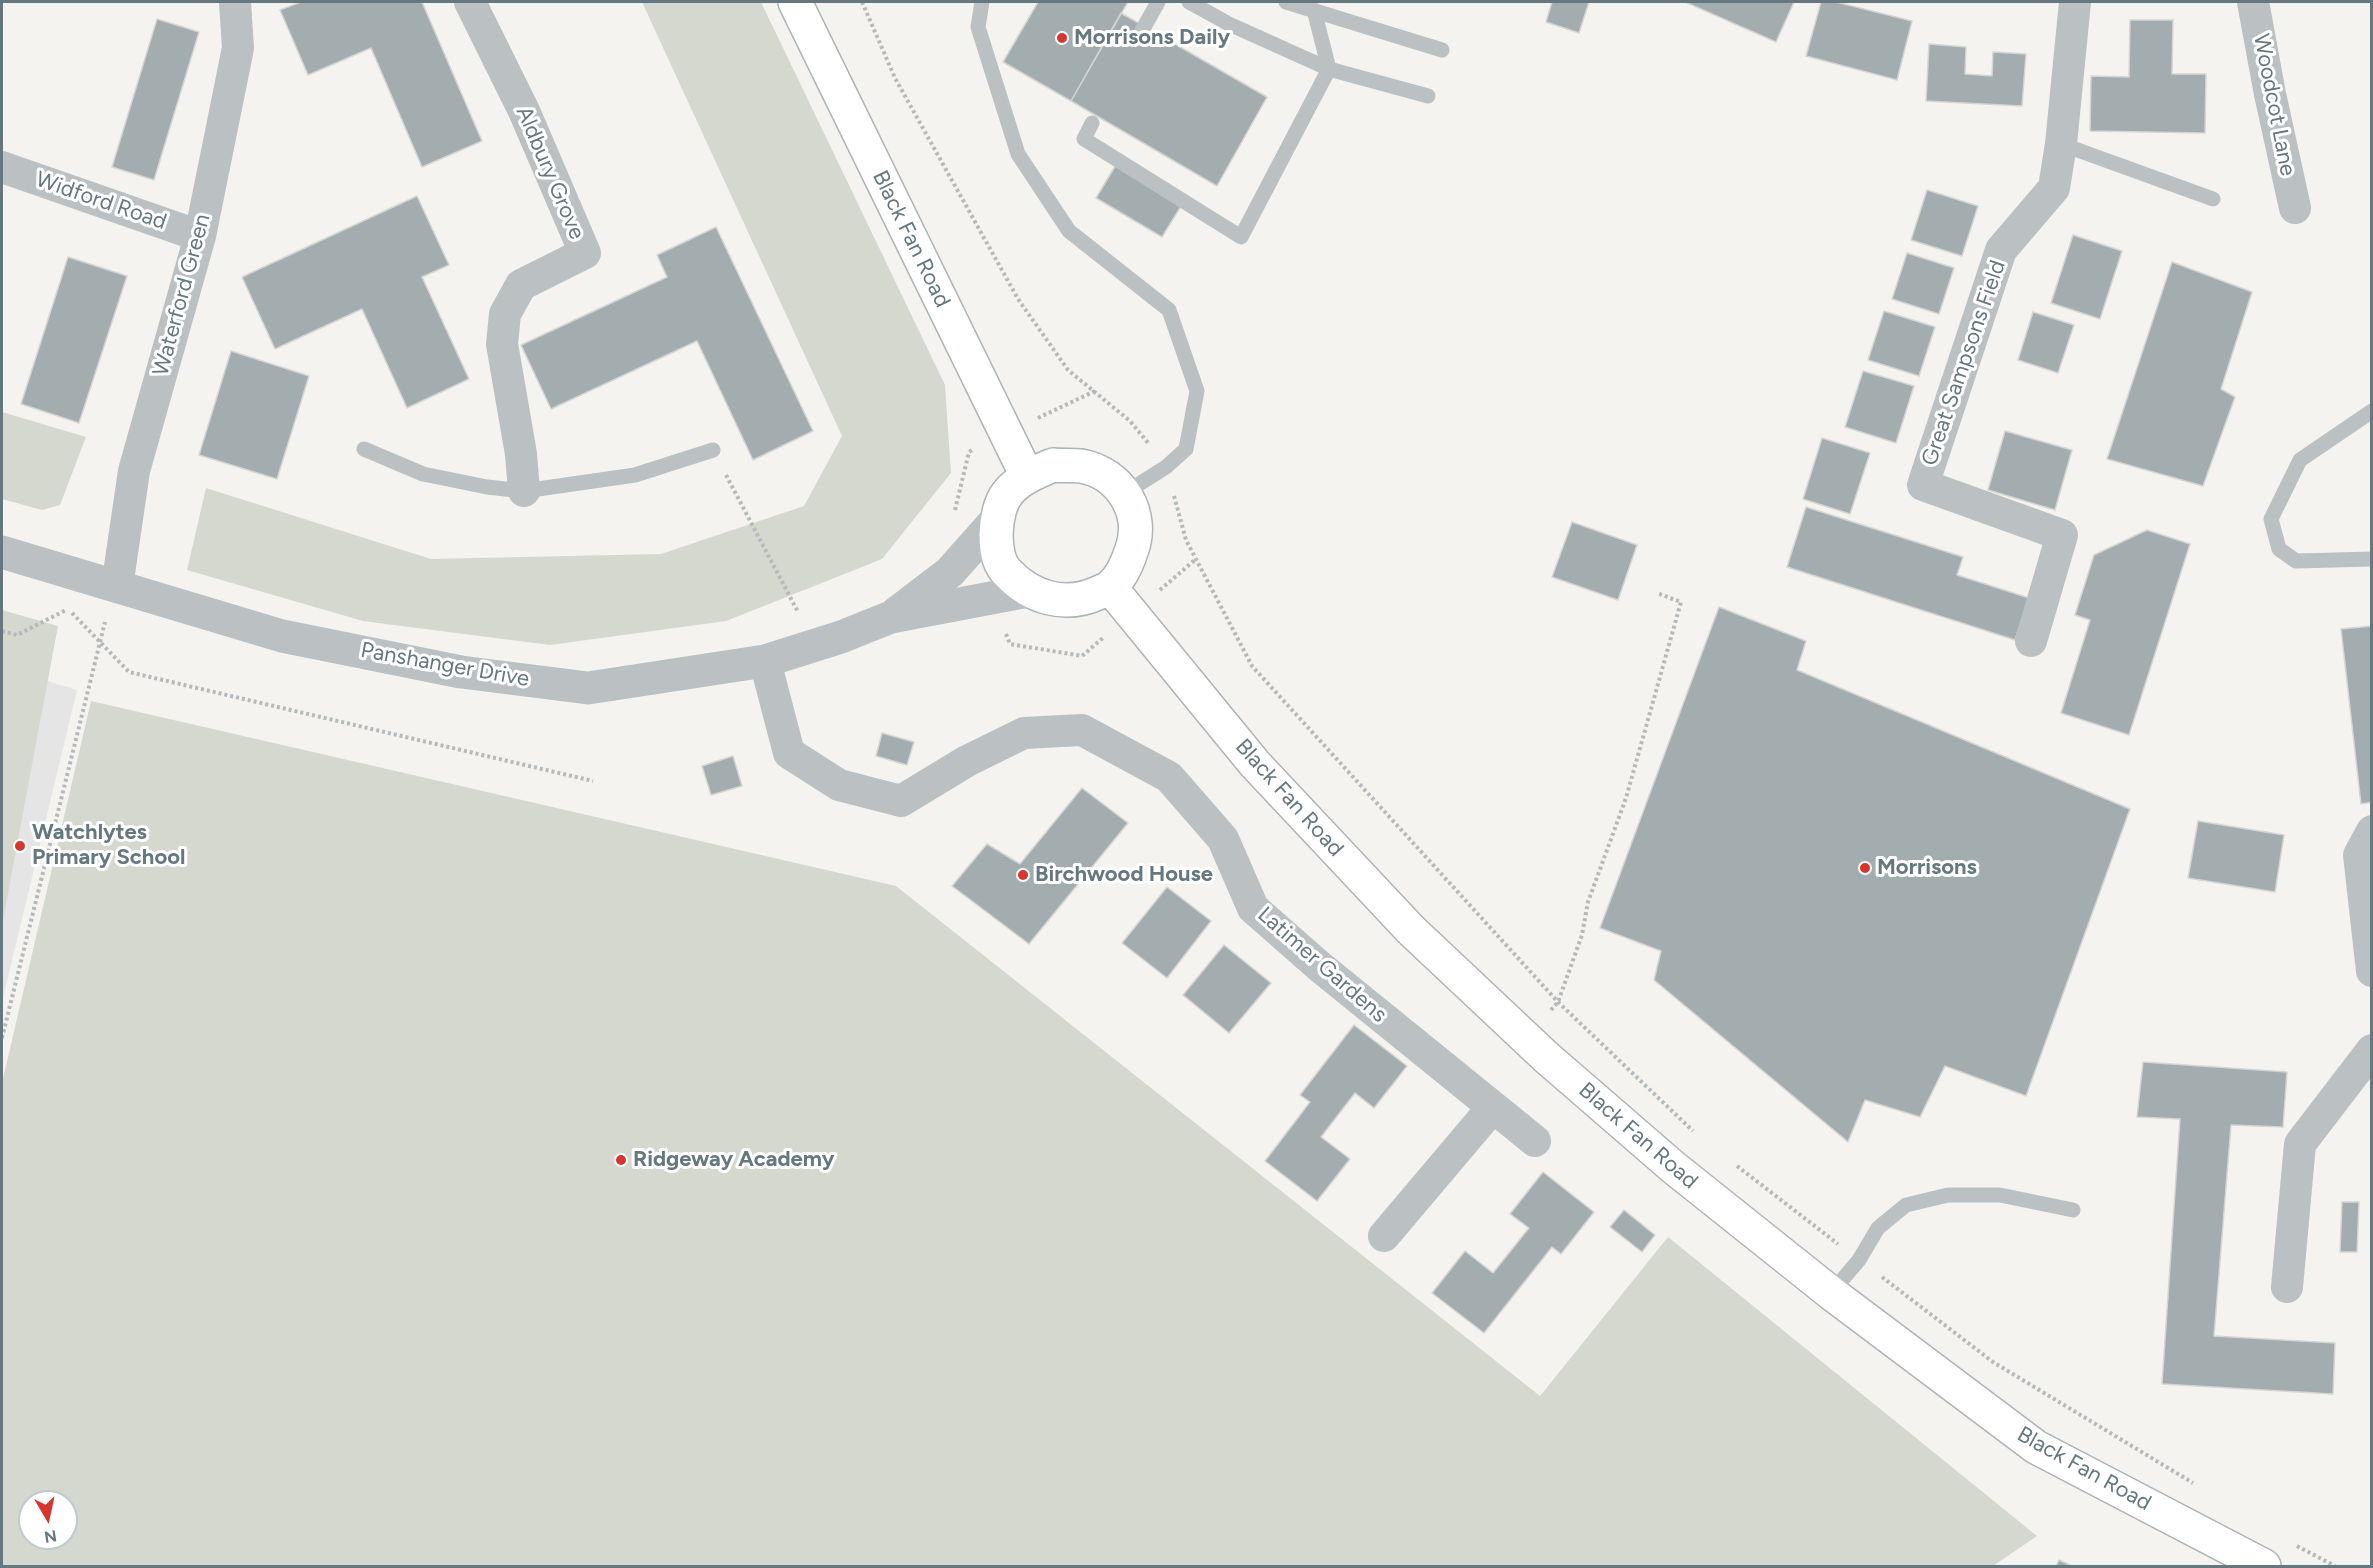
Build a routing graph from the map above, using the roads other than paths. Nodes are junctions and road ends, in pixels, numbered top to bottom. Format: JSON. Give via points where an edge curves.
{"nodes":[{"id":1,"x":235,"y":2,"type":"edge"},
{"id":2,"x":470,"y":2,"type":"edge"},
{"id":3,"x":795,"y":2,"type":"edge"},
{"id":4,"x":982,"y":2,"type":"edge"},
{"id":5,"x":1158,"y":2,"type":"edge"},
{"id":6,"x":1189,"y":2,"type":"edge"},
{"id":7,"x":1286,"y":2,"type":"edge"},
{"id":8,"x":2075,"y":2,"type":"edge"},
{"id":9,"x":2253,"y":2,"type":"edge"},
{"id":10,"x":1314,"y":10,"type":"junction"},
{"id":11,"x":1139,"y":36,"type":"dead end"},
{"id":12,"x":1442,"y":50,"type":"dead end"},
{"id":13,"x":1329,"y":69,"type":"junction"},
{"id":14,"x":1428,"y":96,"type":"dead end"},
{"id":15,"x":1092,"y":123,"type":"dead end"},
{"id":16,"x":2061,"y":144,"type":"junction"},
{"id":17,"x":2,"y":167,"type":"edge"},
{"id":18,"x":2213,"y":199,"type":"dead end"},
{"id":19,"x":2295,"y":207,"type":"dead end"},
{"id":20,"x":200,"y":236,"type":"junction"},
{"id":21,"x":2372,"y":411,"type":"edge"},
{"id":22,"x":364,"y":449,"type":"dead end"},
{"id":23,"x":713,"y":450,"type":"road end"},
{"id":24,"x":1027,"y":476,"type":"junction"},
{"id":25,"x":524,"y":491,"type":"junction"},
{"id":26,"x":1125,"y":494,"type":"junction"},
{"id":27,"x":998,"y":518,"type":"junction"},
{"id":28,"x":2,"y":552,"type":"edge"},
{"id":29,"x":2372,"y":559,"type":"edge"},
{"id":30,"x":115,"y":587,"type":"junction"},
{"id":31,"x":1110,"y":587,"type":"junction"},
{"id":32,"x":1028,"y":591,"type":"junction"},
{"id":33,"x":891,"y":617,"type":"junction"},
{"id":34,"x":2031,"y":641,"type":"dead end"},
{"id":35,"x":765,"y":661,"type":"junction"},
{"id":36,"x":2372,"y":831,"type":"edge"},
{"id":37,"x":2372,"y":971,"type":"edge"},
{"id":38,"x":2372,"y":1050,"type":"edge"},
{"id":39,"x":1493,"y":1107,"type":"junction"},
{"id":40,"x":1535,"y":1141,"type":"dead end"},
{"id":41,"x":2073,"y":1210,"type":"dead end"},
{"id":42,"x":1384,"y":1236,"type":"dead end"},
{"id":43,"x":2287,"y":1287,"type":"dead end"},
{"id":44,"x":1831,"y":1293,"type":"junction"},
{"id":45,"x":2264,"y":1566,"type":"edge"}],
"edges":[{"from":1,"to":20,"type":"street","name":"Waterford Green","via":[[238,48]]},
{"from":2,"to":25,"type":"street","name":"Aldbury Grove","via":[[524,111],[585,253],[521,285],[505,314],[502,344]]},
{"from":3,"to":24,"type":"main road","name":"Black Fan Road"},
{"from":4,"to":26,"type":"lane","via":[[978,27],[1018,154],[1069,231],[1170,310],[1197,391],[1186,449]]},
{"from":5,"to":11,"type":"lane"},
{"from":6,"to":13,"type":"lane","via":[[1228,24]]},
{"from":7,"to":10,"type":"lane"},
{"from":8,"to":16,"type":"street","name":"Great Sampsons Field"},
{"from":9,"to":19,"type":"street","name":"Woodcot Lane"},
{"from":10,"to":12,"type":"lane"},
{"from":10,"to":13,"type":"lane"},
{"from":13,"to":14,"type":"lane"},
{"from":13,"to":15,"type":"lane","via":[[1241,237],[1084,139]]},
{"from":16,"to":18,"type":"lane"},
{"from":16,"to":34,"type":"street","name":"Great Sampsons Field","via":[[2054,188],[2001,250],[1923,485],[2062,534]]},
{"from":17,"to":20,"type":"street","name":"Widford Road"},
{"from":20,"to":30,"type":"street","name":"Waterford Green","via":[[134,471]]},
{"from":21,"to":29,"type":"lane","via":[[2300,460],[2271,519],[2279,549],[2296,561]]},
{"from":22,"to":25,"type":"lane","via":[[423,474]]},
{"from":23,"to":25,"type":"lane","via":[[635,474]]},
{"from":24,"to":26,"type":"main road","via":[[1053,465],[1082,466],[1105,476]]},
{"from":24,"to":27,"type":"main road","via":[[1006,494]]},
{"from":26,"to":31,"type":"main road","via":[[1136,516],[1135,542],[1126,567]]},
{"from":27,"to":32,"type":"main road","via":[[996,547],[1005,570]]},
{"from":27,"to":33,"type":"street","name":"Panshanger Drive","via":[[950,572]]},
{"from":28,"to":30,"type":"street","name":"Panshanger Drive"},
{"from":30,"to":35,"type":"street","name":"Panshanger Drive","via":[[282,636],[461,672],[588,688]]},
{"from":31,"to":32,"type":"main road","via":[[1085,599],[1055,601]]},
{"from":31,"to":44,"type":"main road","name":"Black Fan Road","via":[[1263,772],[1411,930],[1673,1167]]},
{"from":32,"to":33,"type":"street","name":"Panshanger Drive"},
{"from":33,"to":35,"type":"street","name":"Panshanger Drive"},
{"from":35,"to":39,"type":"street","name":"Latimer Gardens","via":[[789,753],[839,785],[901,801],[967,761],[1024,733],[1082,730],[1169,777],[1223,839],[1253,908]]},
{"from":36,"to":37,"type":"street","via":[[2359,855]]},
{"from":38,"to":43,"type":"street","via":[[2300,1144]]},
{"from":39,"to":40,"type":"street","name":"Latimer Gardens"},
{"from":39,"to":42,"type":"street"},
{"from":41,"to":44,"type":"lane","via":[[2000,1195],[1948,1195],[1906,1205],[1878,1228],[1859,1260]]},
{"from":44,"to":45,"type":"main road","name":"Black Fan Road","via":[[2036,1447]]}]}
